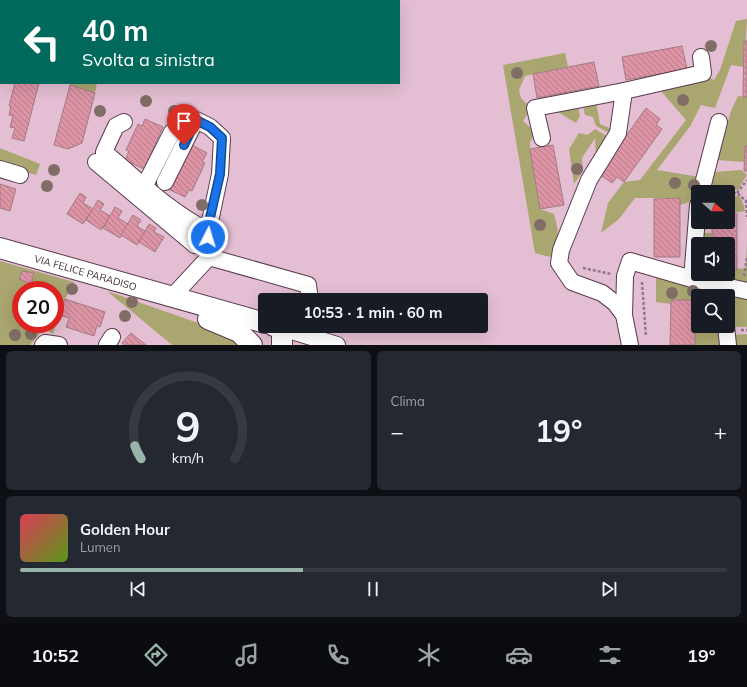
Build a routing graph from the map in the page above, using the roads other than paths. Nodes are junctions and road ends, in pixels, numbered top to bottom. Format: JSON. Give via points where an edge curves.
{"nodes":[{"id":1,"x":702,"y":57,"type":"dead end"},
{"id":2,"x":624,"y":91,"type":"junction"},
{"id":3,"x":124,"y":122,"type":"dead end"},
{"id":4,"x":719,"y":122,"type":"dead end"},
{"id":5,"x":172,"y":132,"type":"dead end"},
{"id":6,"x":542,"y":138,"type":"dead end"},
{"id":7,"x":96,"y":162,"type":"dead end"},
{"id":8,"x":0,"y":169,"type":"edge"},
{"id":9,"x":20,"y":175,"type":"dead end"},
{"id":10,"x":165,"y":182,"type":"dead end"},
{"id":11,"x":145,"y":185,"type":"junction"},
{"id":12,"x":704,"y":185,"type":"edge"},
{"id":13,"x":208,"y":231,"type":"junction"},
{"id":14,"x":0,"y":248,"type":"edge"},
{"id":15,"x":209,"y":252,"type":"junction"},
{"id":16,"x":691,"y":279,"type":"edge"},
{"id":17,"x":697,"y":281,"type":"edge"},
{"id":18,"x":717,"y":289,"type":"edge"},
{"id":19,"x":735,"y":291,"type":"edge"},
{"id":20,"x":747,"y":291,"type":"edge"},
{"id":21,"x":309,"y":293,"type":"edge"},
{"id":22,"x":172,"y":297,"type":"junction"},
{"id":23,"x":624,"y":315,"type":"junction"},
{"id":24,"x":258,"y":325,"type":"edge"},
{"id":25,"x":316,"y":333,"type":"edge"},
{"id":26,"x":727,"y":333,"type":"edge"},
{"id":27,"x":43,"y":345,"type":"edge"},
{"id":28,"x":59,"y":345,"type":"edge"},
{"id":29,"x":252,"y":345,"type":"edge"},
{"id":30,"x":337,"y":345,"type":"edge"},
{"id":31,"x":630,"y":345,"type":"edge"},
{"id":32,"x":728,"y":345,"type":"edge"}],
"edges":[{"from":1,"to":2,"type":"street","via":[[703,73]]},
{"from":2,"to":6,"type":"street","via":[[536,108]]},
{"from":2,"to":23,"type":"street","via":[[618,133],[589,180],[561,250],[559,263],[572,282],[602,293],[615,303]]},
{"from":3,"to":11,"type":"street","via":[[116,126],[104,152]]},
{"from":4,"to":12,"type":"street"},
{"from":5,"to":11,"type":"street"},
{"from":7,"to":15,"type":"street","via":[[195,245]]},
{"from":8,"to":9,"type":"street"},
{"from":10,"to":13,"type":"street","via":[[196,120],[210,127],[222,138],[220,174]]},
{"from":11,"to":13,"type":"street","via":[[163,202]]},
{"from":13,"to":15,"type":"street"},
{"from":14,"to":22,"type":"main road","name":"VIA FELICE PARADISO"},
{"from":15,"to":21,"type":"street","via":[[308,285]]},
{"from":15,"to":22,"type":"street"},
{"from":16,"to":23,"type":"street","via":[[630,261],[625,276]]},
{"from":17,"to":18,"type":"street"},
{"from":19,"to":20,"type":"street"},
{"from":22,"to":24,"type":"main road","name":"VIA FELICE PARADISO"},
{"from":22,"to":29,"type":"main road","name":"VIA FELICE PARADISO","via":[[201,316],[239,332]]},
{"from":23,"to":31,"type":"street"},
{"from":25,"to":30,"type":"street","name":"VIA FELICE PARADISO"},
{"from":26,"to":32,"type":"street"},
{"from":27,"to":28,"type":"street"}]}
